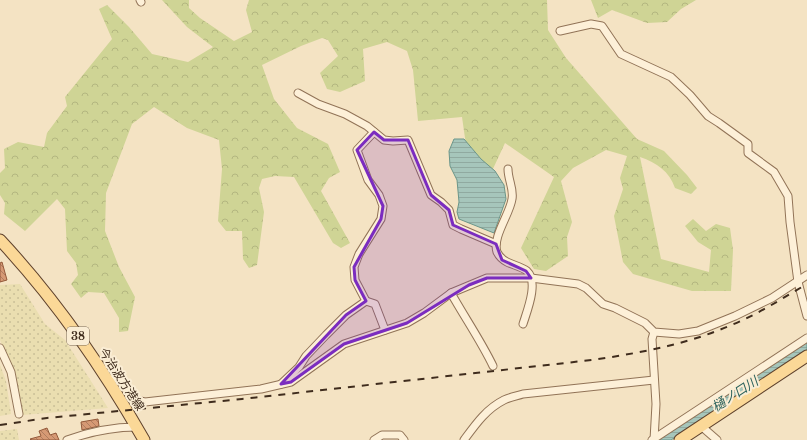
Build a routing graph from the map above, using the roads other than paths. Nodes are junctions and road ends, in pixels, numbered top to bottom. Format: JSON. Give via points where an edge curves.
{"nodes":[{"id":1,"x":560,"y":31,"type":"dead end"},
{"id":2,"x":298,"y":93,"type":"dead end"},
{"id":3,"x":374,"y":132,"type":"junction"},
{"id":4,"x":508,"y":170,"type":"dead end"},
{"id":5,"x":0,"y":240,"type":"edge"},
{"id":6,"x":496,"y":244,"type":"junction"},
{"id":7,"x":807,"y":275,"type":"edge"},
{"id":8,"x":531,"y":278,"type":"junction"},
{"id":9,"x":798,"y":282,"type":"junction"},
{"id":10,"x":451,"y":293,"type":"junction"},
{"id":11,"x":366,"y":301,"type":"junction"},
{"id":12,"x":807,"y":316,"type":"edge"},
{"id":13,"x":523,"y":324,"type":"dead end"},
{"id":14,"x":385,"y":330,"type":"junction"},
{"id":15,"x":654,"y":332,"type":"junction"},
{"id":16,"x":807,"y":338,"type":"edge"},
{"id":17,"x":0,"y":348,"type":"edge"},
{"id":18,"x":807,"y":356,"type":"edge"},
{"id":19,"x":493,"y":366,"type":"dead end"},
{"id":20,"x":654,"y":380,"type":"junction"},
{"id":21,"x":108,"y":382,"type":"junction"},
{"id":22,"x":281,"y":384,"type":"junction"},
{"id":23,"x":19,"y":414,"type":"dead end"},
{"id":24,"x":701,"y":426,"type":"junction"},
{"id":25,"x":137,"y":427,"type":"junction"},
{"id":26,"x":67,"y":440,"type":"edge"},
{"id":27,"x":144,"y":440,"type":"edge"},
{"id":28,"x":374,"y":440,"type":"edge"},
{"id":29,"x":404,"y":440,"type":"edge"},
{"id":30,"x":464,"y":440,"type":"edge"},
{"id":31,"x":653,"y":440,"type":"edge"},
{"id":32,"x":680,"y":440,"type":"edge"},
{"id":33,"x":717,"y":440,"type":"edge"}],
"edges":[{"from":1,"to":9,"type":"street","via":[[591,24],[602,26],[621,54],[671,77],[708,116],[748,144],[748,153],[774,172],[788,196]]},
{"from":2,"to":3,"type":"street","via":[[345,114]]},
{"from":3,"to":6,"type":"street","via":[[384,140],[408,140],[431,195],[449,210],[453,225]]},
{"from":3,"to":11,"type":"street","via":[[357,150],[368,180],[383,206],[381,219],[354,266],[355,280]]},
{"from":4,"to":6,"type":"street","via":[[512,200]]},
{"from":5,"to":21,"type":"main road","name":"今治波方港線","number":"38","via":[[66,318]]},
{"from":6,"to":8,"type":"street","via":[[502,260],[526,271]]},
{"from":7,"to":9,"type":"street"},
{"from":8,"to":10,"type":"street","via":[[487,278]]},
{"from":8,"to":13,"type":"street","via":[[530,302]]},
{"from":8,"to":15,"type":"street","via":[[578,284],[603,304],[645,323]]},
{"from":9,"to":12,"type":"street"},
{"from":9,"to":15,"type":"street","via":[[772,298],[698,331],[679,334]]},
{"from":10,"to":14,"type":"street","via":[[407,322]]},
{"from":10,"to":19,"type":"street"},
{"from":11,"to":14,"type":"street","via":[[375,304]]},
{"from":11,"to":22,"type":"street","via":[[326,334],[299,367]]},
{"from":14,"to":22,"type":"street","via":[[344,344],[291,382]]},
{"from":15,"to":20,"type":"street"},
{"from":16,"to":31,"type":"street"},
{"from":17,"to":23,"type":"street","via":[[10,372]]},
{"from":18,"to":24,"type":"main road"},
{"from":20,"to":30,"type":"street","via":[[523,394],[493,407]]},
{"from":20,"to":31,"type":"street","via":[[656,404]]},
{"from":21,"to":22,"type":"street","via":[[115,378],[121,379],[136,401],[145,402]]},
{"from":21,"to":25,"type":"main road","name":"今治波方港線","number":"38"},
{"from":24,"to":32,"type":"main road"},
{"from":24,"to":33,"type":"street"},
{"from":25,"to":26,"type":"street","via":[[119,427]]},
{"from":25,"to":27,"type":"main road","name":"今治波方港線","number":"38"},
{"from":28,"to":29,"type":"street","via":[[382,435],[400,435]]}]}
